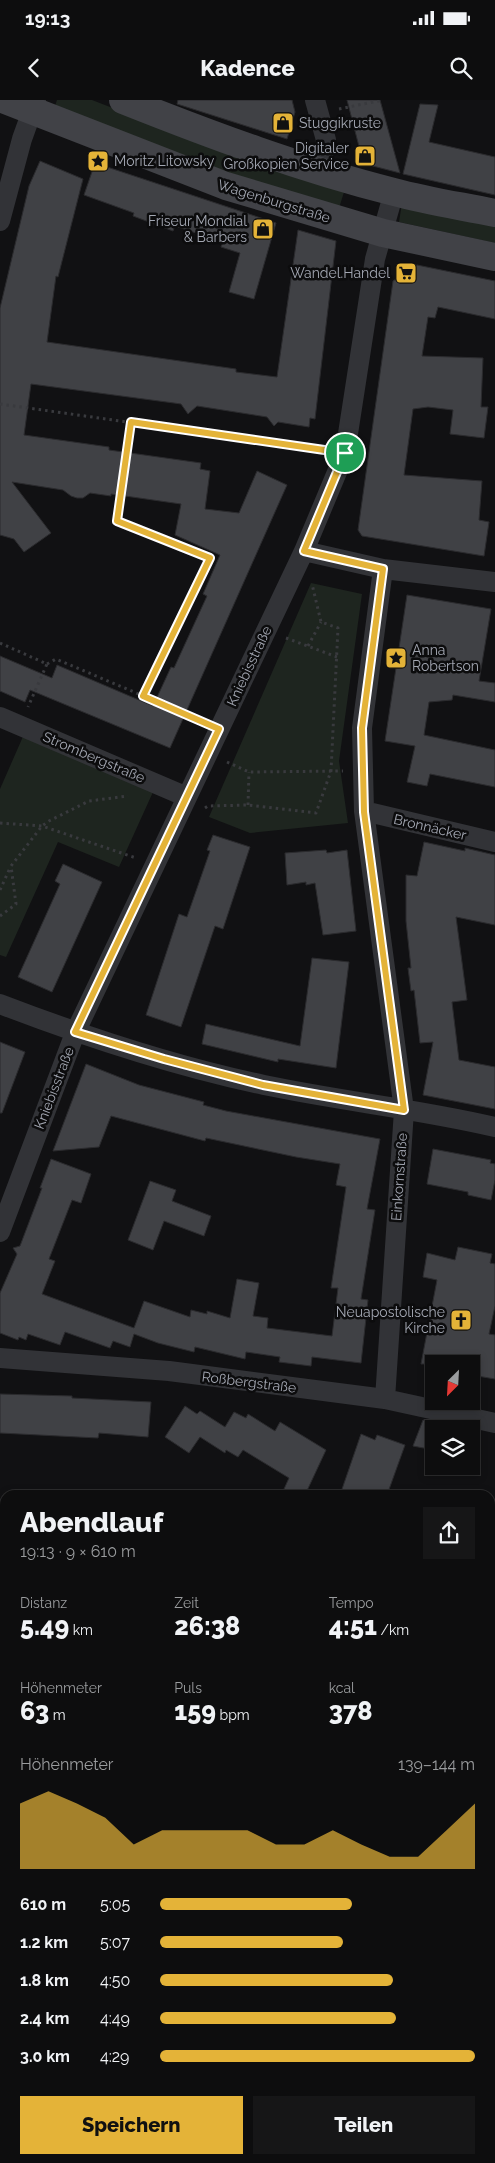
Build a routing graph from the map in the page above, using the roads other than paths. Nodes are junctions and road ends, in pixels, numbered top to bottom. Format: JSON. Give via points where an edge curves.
{"nodes":[{"id":1,"x":5,"y":100,"type":"edge"},
{"id":2,"x":123,"y":100,"type":"edge"},
{"id":3,"x":33,"y":106,"type":"edge"},
{"id":4,"x":317,"y":107,"type":"edge"},
{"id":5,"x":320,"y":170,"type":"junction"},
{"id":6,"x":394,"y":192,"type":"junction"},
{"id":7,"x":495,"y":213,"type":"edge"},
{"id":8,"x":0,"y":221,"type":"edge"},
{"id":9,"x":383,"y":233,"type":"junction"},
{"id":10,"x":495,"y":257,"type":"edge"},
{"id":11,"x":304,"y":551,"type":"junction"},
{"id":12,"x":383,"y":569,"type":"junction"},
{"id":13,"x":495,"y":582,"type":"edge"},
{"id":14,"x":0,"y":717,"type":"edge"},
{"id":15,"x":185,"y":801,"type":"junction"},
{"id":16,"x":364,"y":812,"type":"junction"},
{"id":17,"x":495,"y":842,"type":"edge"},
{"id":18,"x":0,"y":1004,"type":"edge"},
{"id":19,"x":75,"y":1032,"type":"junction"},
{"id":20,"x":404,"y":1110,"type":"junction"},
{"id":21,"x":495,"y":1127,"type":"edge"},
{"id":22,"x":0,"y":1232,"type":"edge"},
{"id":23,"x":0,"y":1358,"type":"edge"},
{"id":24,"x":385,"y":1399,"type":"junction"},
{"id":25,"x":495,"y":1423,"type":"edge"}],
"edges":[{"from":1,"to":3,"type":"main road","name":"Wagenburgstraße"},
{"from":2,"to":5,"type":"main road","via":[[210,134]]},
{"from":3,"to":8,"type":"street"},
{"from":3,"to":9,"type":"main road","name":"Wagenburgstraße","via":[[226,186]]},
{"from":4,"to":5,"type":"street","via":[[326,140]]},
{"from":5,"to":6,"type":"main road"},
{"from":6,"to":7,"type":"main road"},
{"from":6,"to":9,"type":"street","name":"Kniebisstraße"},
{"from":9,"to":10,"type":"main road","name":"Wagenburgstraße"},
{"from":9,"to":11,"type":"street","name":"Kniebisstraße","via":[[375,259],[345,453]]},
{"from":11,"to":12,"type":"street"},
{"from":11,"to":15,"type":"street","name":"Kniebisstraße"},
{"from":12,"to":13,"type":"street"},
{"from":12,"to":16,"type":"street","name":"Einkornstraße","via":[[362,728]]},
{"from":14,"to":15,"type":"street","name":"Strombergstraße","via":[[158,784]]},
{"from":15,"to":19,"type":"street","name":"Kniebisstraße"},
{"from":16,"to":17,"type":"street","name":"Bronnäcker"},
{"from":16,"to":20,"type":"street","name":"Einkornstraße"},
{"from":18,"to":19,"type":"street"},
{"from":19,"to":20,"type":"street","via":[[263,1085]]},
{"from":19,"to":22,"type":"street","name":"Kniebisstraße"},
{"from":20,"to":21,"type":"street"},
{"from":20,"to":24,"type":"street","name":"Einkornstraße"},
{"from":23,"to":24,"type":"street","name":"Roßbergstraße","via":[[169,1371]]},
{"from":24,"to":25,"type":"street","name":"Roßbergstraße"}]}
